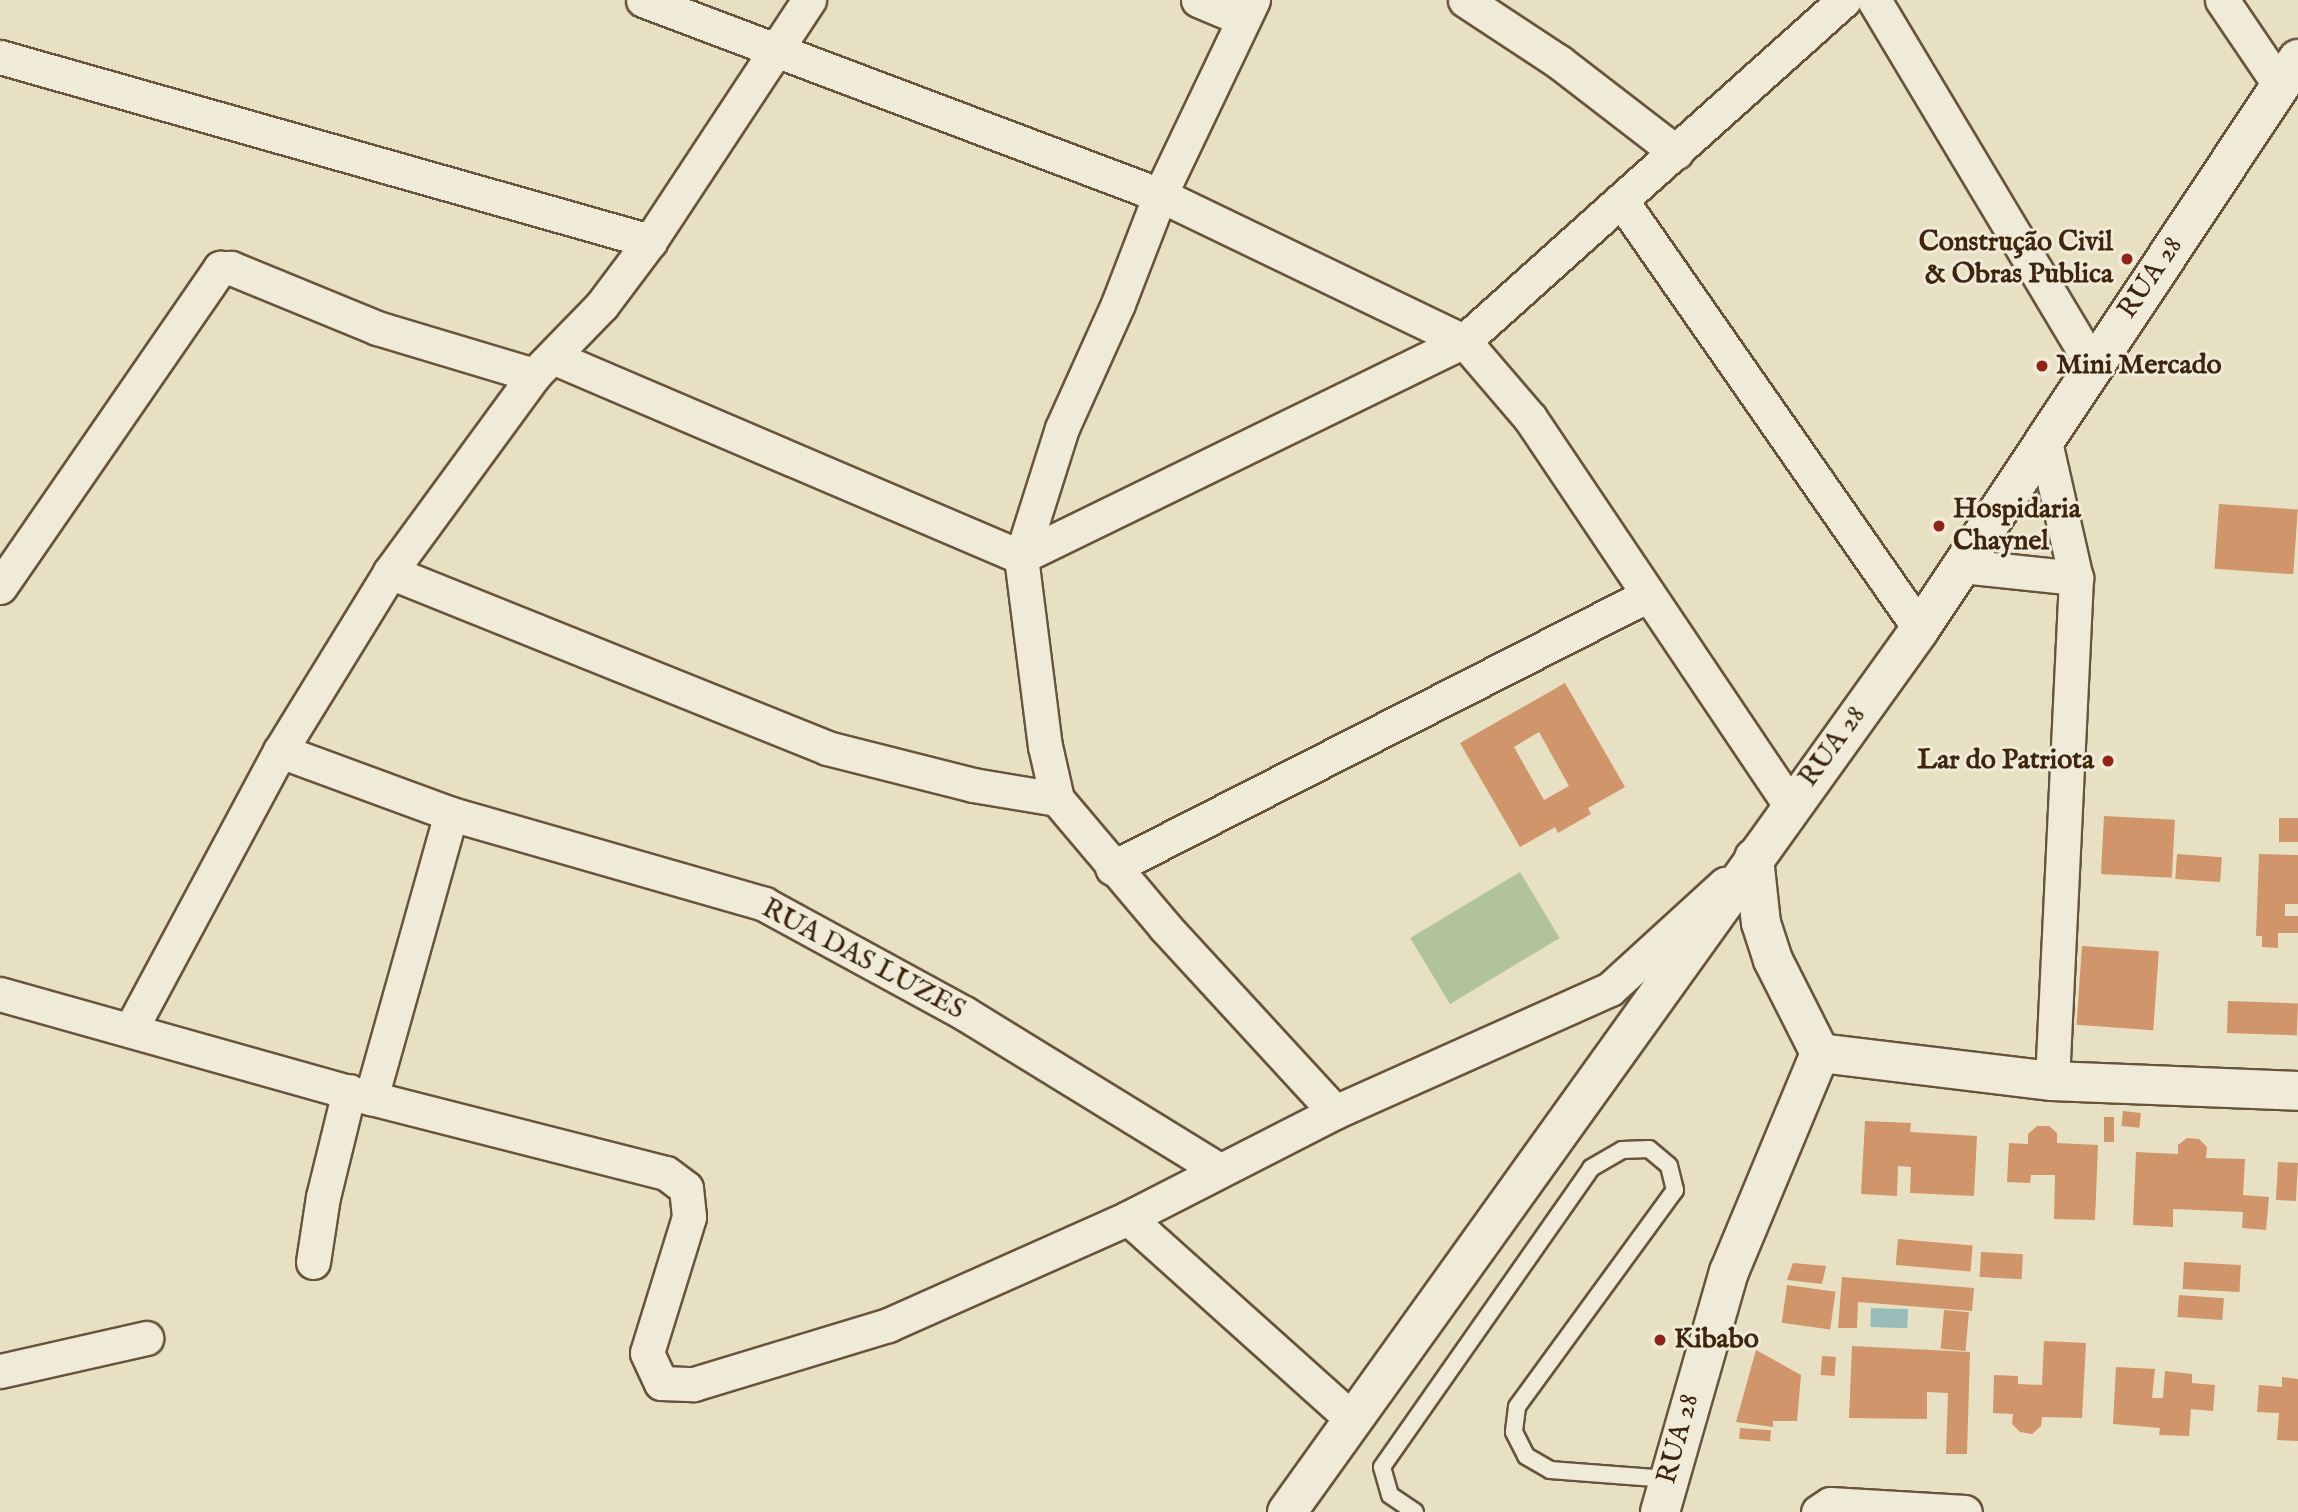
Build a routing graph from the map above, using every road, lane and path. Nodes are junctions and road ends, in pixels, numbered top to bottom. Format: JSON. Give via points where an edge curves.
{"nodes":[{"id":1,"x":643,"y":0,"type":"edge"},
{"id":2,"x":809,"y":0,"type":"edge"},
{"id":3,"x":1198,"y":0,"type":"edge"},
{"id":4,"x":1465,"y":0,"type":"edge"},
{"id":5,"x":1844,"y":0,"type":"edge"},
{"id":6,"x":1874,"y":0,"type":"edge"},
{"id":7,"x":2222,"y":0,"type":"edge"},
{"id":8,"x":1248,"y":10,"type":"edge"},
{"id":9,"x":776,"y":48,"type":"junction"},
{"id":10,"x":0,"y":57,"type":"edge"},
{"id":11,"x":2290,"y":73,"type":"edge"},
{"id":12,"x":1676,"y":152,"type":"junction"},
{"id":13,"x":1160,"y":195,"type":"junction"},
{"id":14,"x":1620,"y":200,"type":"junction"},
{"id":15,"x":650,"y":241,"type":"junction"},
{"id":16,"x":1464,"y":341,"type":"junction"},
{"id":17,"x":2092,"y":364,"type":"junction"},
{"id":18,"x":544,"y":367,"type":"junction"},
{"id":19,"x":2045,"y":442,"type":"junction"},
{"id":20,"x":1021,"y":557,"type":"junction"},
{"id":21,"x":1962,"y":566,"type":"junction"},
{"id":22,"x":390,"y":572,"type":"junction"},
{"id":23,"x":2076,"y":578,"type":"junction"},
{"id":24,"x":0,"y":587,"type":"edge"},
{"id":25,"x":1648,"y":595,"type":"junction"},
{"id":26,"x":1920,"y":629,"type":"junction"},
{"id":27,"x":280,"y":751,"type":"junction"},
{"id":28,"x":1057,"y":799,"type":"junction"},
{"id":29,"x":1790,"y":805,"type":"junction"},
{"id":30,"x":451,"y":814,"type":"junction"},
{"id":31,"x":1754,"y":858,"type":"junction"},
{"id":32,"x":1112,"y":868,"type":"junction"},
{"id":33,"x":0,"y":994,"type":"edge"},
{"id":34,"x":132,"y":1027,"type":"junction"},
{"id":35,"x":1820,"y":1053,"type":"junction"},
{"id":36,"x":2052,"y":1081,"type":"junction"},
{"id":37,"x":2298,"y":1091,"type":"edge"},
{"id":38,"x":360,"y":1094,"type":"junction"},
{"id":39,"x":1335,"y":1112,"type":"junction"},
{"id":40,"x":1218,"y":1169,"type":"junction"},
{"id":41,"x":1128,"y":1218,"type":"junction"},
{"id":42,"x":313,"y":1262,"type":"dead end"},
{"id":43,"x":146,"y":1338,"type":"dead end"},
{"id":44,"x":0,"y":1371,"type":"edge"},
{"id":45,"x":1351,"y":1418,"type":"junction"},
{"id":46,"x":1664,"y":1495,"type":"edge"},
{"id":47,"x":1287,"y":1512,"type":"edge"},
{"id":48,"x":1415,"y":1512,"type":"edge"},
{"id":49,"x":1818,"y":1512,"type":"edge"},
{"id":50,"x":1965,"y":1512,"type":"edge"}],
"edges":[{"from":1,"to":9,"type":"street"},
{"from":2,"to":9,"type":"street"},
{"from":3,"to":8,"type":"street"},
{"from":4,"to":12,"type":"street","via":[[1559,62]]},
{"from":5,"to":12,"type":"street"},
{"from":6,"to":17,"type":"street"},
{"from":7,"to":11,"type":"street"},
{"from":8,"to":13,"type":"street"},
{"from":9,"to":13,"type":"street"},
{"from":9,"to":15,"type":"street"},
{"from":10,"to":15,"type":"street"},
{"from":11,"to":17,"type":"street","name":"RUA 28"},
{"from":12,"to":14,"type":"street"},
{"from":13,"to":16,"type":"street"},
{"from":13,"to":20,"type":"street","via":[[1118,304],[1062,428]]},
{"from":14,"to":16,"type":"street"},
{"from":14,"to":26,"type":"street"},
{"from":15,"to":18,"type":"street","via":[[602,305]]},
{"from":16,"to":20,"type":"street"},
{"from":16,"to":25,"type":"street","via":[[1530,418]]},
{"from":17,"to":19,"type":"street","name":"RUA 28"},
{"from":18,"to":20,"type":"street"},
{"from":18,"to":22,"type":"street"},
{"from":18,"to":24,"type":"street","via":[[377,328],[231,268],[220,268]]},
{"from":19,"to":21,"type":"street","name":"RUA 28"},
{"from":19,"to":23,"type":"street"},
{"from":20,"to":28,"type":"street","via":[[1045,746]]},
{"from":21,"to":23,"type":"street"},
{"from":21,"to":26,"type":"street","name":"RUA 28"},
{"from":22,"to":27,"type":"street"},
{"from":22,"to":28,"type":"street","via":[[827,748],[973,785]]},
{"from":23,"to":36,"type":"street"},
{"from":25,"to":29,"type":"street"},
{"from":25,"to":32,"type":"street"},
{"from":26,"to":29,"type":"street","name":"RUA 28"},
{"from":27,"to":30,"type":"street","name":"RUA DAS LUZES"},
{"from":27,"to":34,"type":"street"},
{"from":28,"to":32,"type":"street"},
{"from":29,"to":31,"type":"street","name":"RUA 28"},
{"from":30,"to":38,"type":"street"},
{"from":30,"to":40,"type":"street","name":"RUA DAS LUZES","via":[[764,904],[964,1013]]},
{"from":31,"to":35,"type":"street","via":[[1761,923],[1773,960]]},
{"from":31,"to":39,"type":"street","via":[[1610,989]]},
{"from":31,"to":45,"type":"street","name":"RUA 28"},
{"from":32,"to":39,"type":"street"},
{"from":33,"to":34,"type":"street"},
{"from":34,"to":38,"type":"street"},
{"from":35,"to":36,"type":"street"},
{"from":35,"to":46,"type":"street","name":"RUA 28","via":[[1729,1272]]},
{"from":36,"to":37,"type":"street"},
{"from":38,"to":41,"type":"street","via":[[666,1173],[686,1188],[689,1217],[647,1353],[661,1383],[694,1384],[888,1325]]},
{"from":38,"to":42,"type":"street","via":[[323,1197]]},
{"from":39,"to":40,"type":"street"},
{"from":40,"to":41,"type":"street"},
{"from":41,"to":45,"type":"street"},
{"from":43,"to":44,"type":"street"},
{"from":45,"to":47,"type":"street","name":"RUA 28"},
{"from":46,"to":48,"type":"lane","via":[[1550,1470],[1527,1456],[1514,1432],[1517,1407],[1675,1190],[1669,1166],[1649,1149],[1622,1150],[1591,1168],[1382,1467],[1390,1495]]},
{"from":49,"to":50,"type":"street","via":[[1830,1504]]}]}
